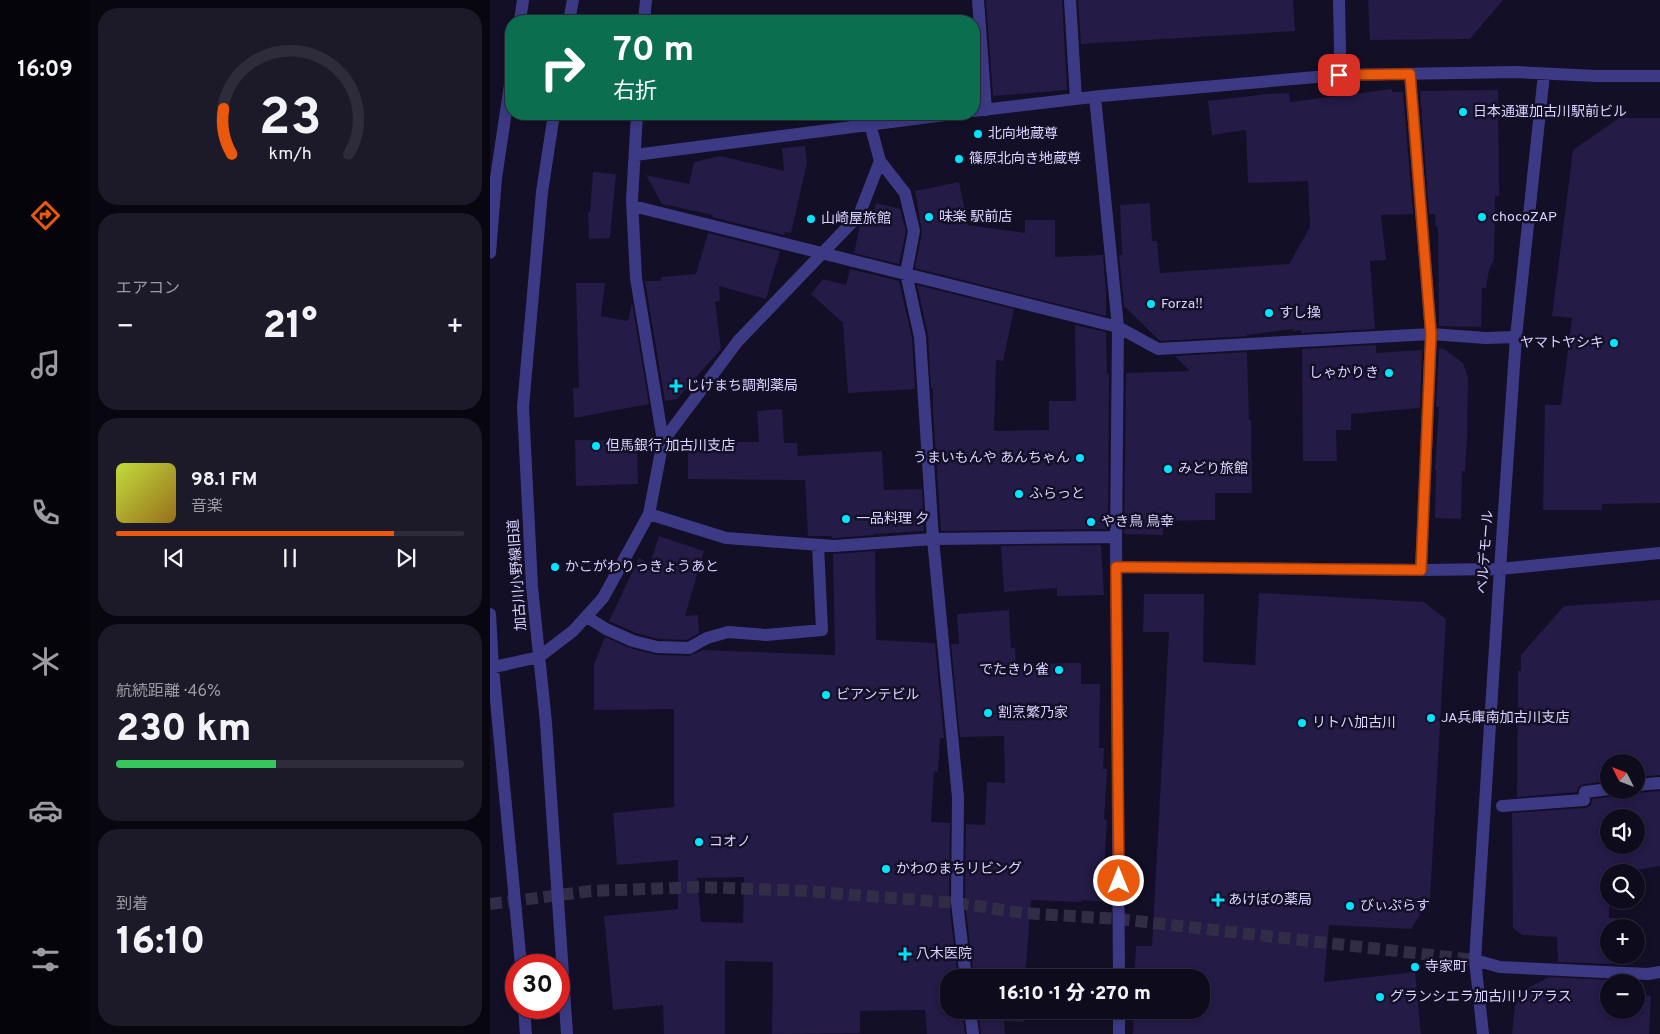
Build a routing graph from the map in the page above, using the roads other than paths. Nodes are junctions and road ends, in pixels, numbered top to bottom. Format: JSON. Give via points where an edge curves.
{"nodes":[{"id":1,"x":523,"y":0,"type":"edge"},
{"id":2,"x":573,"y":0,"type":"edge"},
{"id":3,"x":646,"y":0,"type":"edge"},
{"id":4,"x":978,"y":0,"type":"edge"},
{"id":5,"x":1070,"y":0,"type":"edge"},
{"id":6,"x":1339,"y":0,"type":"edge"},
{"id":7,"x":521,"y":15,"type":"edge"},
{"id":8,"x":570,"y":15,"type":"edge"},
{"id":9,"x":645,"y":15,"type":"edge"},
{"id":10,"x":978,"y":15,"type":"edge"},
{"id":11,"x":1410,"y":74,"type":"junction"},
{"id":12,"x":1544,"y":74,"type":"junction"},
{"id":13,"x":1339,"y":75,"type":"junction"},
{"id":14,"x":1660,"y":76,"type":"edge"},
{"id":15,"x":1095,"y":97,"type":"junction"},
{"id":16,"x":1076,"y":99,"type":"junction"},
{"id":17,"x":980,"y":111,"type":"edge"},
{"id":18,"x":505,"y":119,"type":"edge"},
{"id":19,"x":553,"y":120,"type":"edge"},
{"id":20,"x":637,"y":120,"type":"edge"},
{"id":21,"x":903,"y":120,"type":"edge"},
{"id":22,"x":870,"y":124,"type":"junction"},
{"id":23,"x":634,"y":155,"type":"junction"},
{"id":24,"x":880,"y":161,"type":"junction"},
{"id":25,"x":632,"y":206,"type":"junction"},
{"id":26,"x":490,"y":253,"type":"edge"},
{"id":27,"x":822,"y":253,"type":"junction"},
{"id":28,"x":906,"y":273,"type":"junction"},
{"id":29,"x":1118,"y":326,"type":"junction"},
{"id":30,"x":1431,"y":334,"type":"junction"},
{"id":31,"x":1516,"y":337,"type":"junction"},
{"id":32,"x":663,"y":441,"type":"junction"},
{"id":33,"x":649,"y":514,"type":"junction"},
{"id":34,"x":1116,"y":537,"type":"junction"},
{"id":35,"x":933,"y":539,"type":"junction"},
{"id":36,"x":818,"y":545,"type":"junction"},
{"id":37,"x":1660,"y":553,"type":"edge"},
{"id":38,"x":1116,"y":567,"type":"junction"},
{"id":39,"x":1500,"y":569,"type":"junction"},
{"id":40,"x":1421,"y":570,"type":"junction"},
{"id":41,"x":490,"y":614,"type":"edge"},
{"id":42,"x":587,"y":617,"type":"junction"},
{"id":43,"x":539,"y":657,"type":"junction"},
{"id":44,"x":491,"y":668,"type":"edge"},
{"id":45,"x":1660,"y":782,"type":"edge"},
{"id":46,"x":1645,"y":784,"type":"edge"},
{"id":47,"x":1600,"y":790,"type":"edge"},
{"id":48,"x":1502,"y":806,"type":"dead end"},
{"id":49,"x":520,"y":954,"type":"edge"},
{"id":50,"x":1475,"y":960,"type":"junction"},
{"id":51,"x":965,"y":969,"type":"edge"},
{"id":52,"x":1119,"y":969,"type":"edge"},
{"id":53,"x":1660,"y":972,"type":"edge"},
{"id":54,"x":525,"y":1019,"type":"edge"},
{"id":55,"x":971,"y":1019,"type":"edge"},
{"id":56,"x":1119,"y":1019,"type":"edge"},
{"id":57,"x":526,"y":1034,"type":"edge"},
{"id":58,"x":567,"y":1034,"type":"edge"},
{"id":59,"x":973,"y":1034,"type":"edge"},
{"id":60,"x":1119,"y":1034,"type":"edge"},
{"id":61,"x":1483,"y":1034,"type":"edge"}],
"edges":[{"from":1,"to":7,"type":"street"},
{"from":2,"to":8,"type":"street"},
{"from":3,"to":9,"type":"street"},
{"from":4,"to":10,"type":"street"},
{"from":5,"to":16,"type":"street"},
{"from":6,"to":13,"type":"street"},
{"from":11,"to":12,"type":"street"},
{"from":11,"to":13,"type":"street"},
{"from":11,"to":30,"type":"street"},
{"from":12,"to":14,"type":"street"},
{"from":12,"to":31,"type":"street","name":"ベルデモール"},
{"from":13,"to":15,"type":"street"},
{"from":15,"to":16,"type":"street"},
{"from":15,"to":29,"type":"street"},
{"from":16,"to":17,"type":"street"},
{"from":18,"to":26,"type":"street"},
{"from":19,"to":43,"type":"street","name":"加古川小野線旧道","via":[[542,192],[523,407],[532,587]]},
{"from":20,"to":23,"type":"street"},
{"from":21,"to":22,"type":"street"},
{"from":22,"to":23,"type":"street"},
{"from":22,"to":24,"type":"street"},
{"from":23,"to":25,"type":"street"},
{"from":24,"to":27,"type":"street","via":[[859,215]]},
{"from":24,"to":28,"type":"street","via":[[905,193],[914,231]]},
{"from":25,"to":27,"type":"street"},
{"from":25,"to":32,"type":"street","via":[[636,278]]},
{"from":27,"to":28,"type":"street"},
{"from":27,"to":32,"type":"street","via":[[738,341]]},
{"from":28,"to":29,"type":"street"},
{"from":28,"to":35,"type":"street","via":[[920,336]]},
{"from":29,"to":30,"type":"street","via":[[1158,349]]},
{"from":29,"to":34,"type":"street"},
{"from":30,"to":31,"type":"street"},
{"from":30,"to":40,"type":"street"},
{"from":31,"to":39,"type":"street","name":"ベルデモール"},
{"from":32,"to":33,"type":"street"},
{"from":33,"to":36,"type":"street","via":[[726,538]]},
{"from":33,"to":42,"type":"street","via":[[603,598]]},
{"from":34,"to":35,"type":"street"},
{"from":34,"to":38,"type":"street"},
{"from":35,"to":36,"type":"street"},
{"from":35,"to":51,"type":"street","via":[[958,797],[957,903]]},
{"from":36,"to":42,"type":"street","via":[[822,630],[766,635],[728,632],[689,648],[657,647],[633,641]]},
{"from":37,"to":39,"type":"street"},
{"from":38,"to":40,"type":"street"},
{"from":38,"to":52,"type":"street"},
{"from":39,"to":40,"type":"street"},
{"from":39,"to":50,"type":"street","name":"ベルデモール"},
{"from":41,"to":44,"type":"street"},
{"from":42,"to":43,"type":"street"},
{"from":43,"to":44,"type":"street"},
{"from":43,"to":58,"type":"street","name":"加古川小野線旧道"},
{"from":44,"to":49,"type":"street"},
{"from":45,"to":46,"type":"street"},
{"from":47,"to":48,"type":"street","via":[[1585,792],[1584,800]]},
{"from":50,"to":53,"type":"street","via":[[1500,967]]},
{"from":50,"to":61,"type":"street","name":"ベルデモール"},
{"from":54,"to":57,"type":"street"},
{"from":55,"to":59,"type":"street"},
{"from":56,"to":60,"type":"street"}]}
